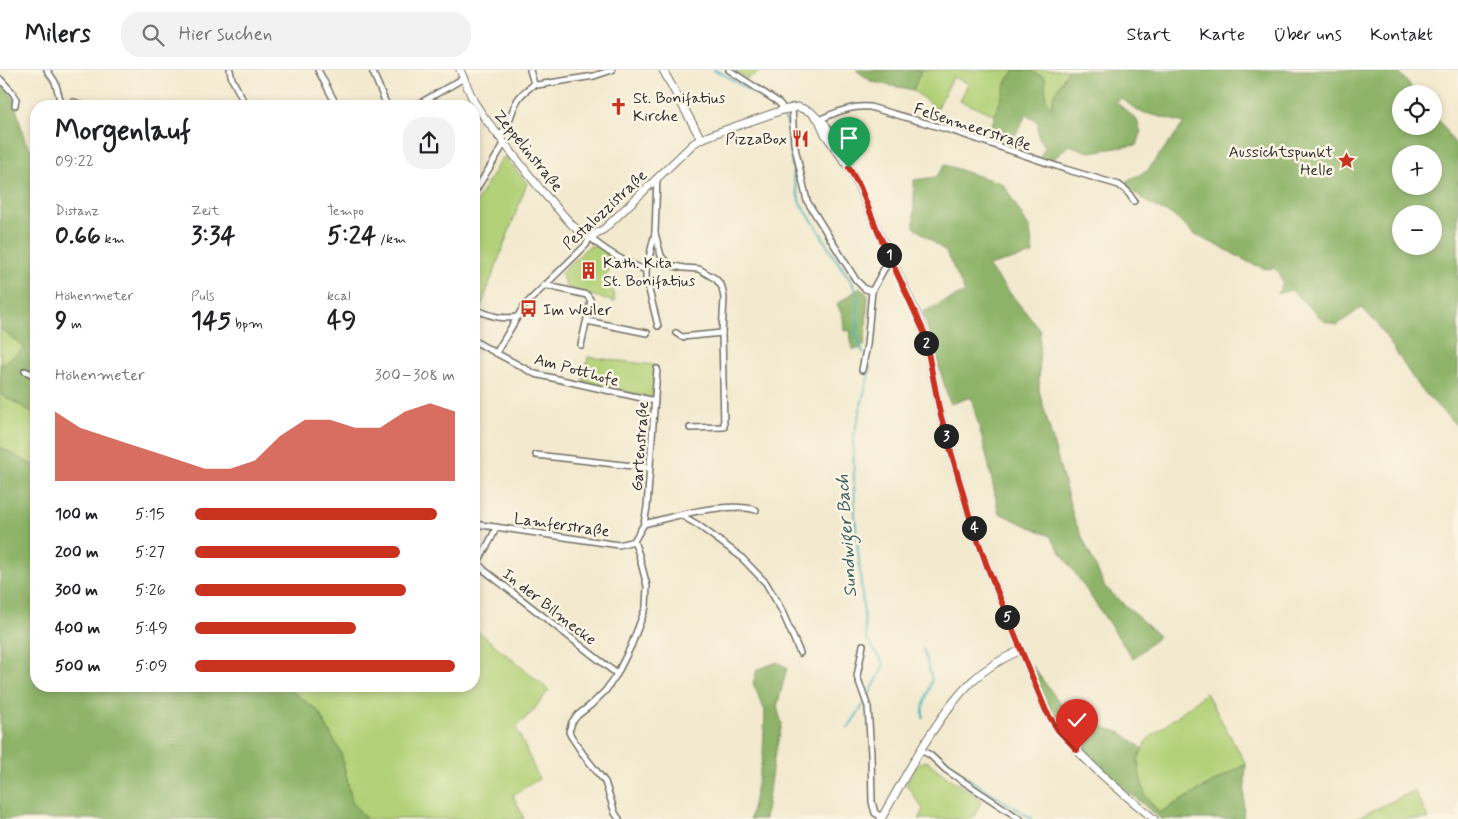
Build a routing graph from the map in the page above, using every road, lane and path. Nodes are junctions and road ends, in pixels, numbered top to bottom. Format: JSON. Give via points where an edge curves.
{"nodes":[{"id":1,"x":47,"y":70,"type":"edge"},
{"id":2,"x":230,"y":70,"type":"edge"},
{"id":3,"x":318,"y":70,"type":"edge"},
{"id":4,"x":372,"y":70,"type":"edge"},
{"id":5,"x":460,"y":70,"type":"edge"},
{"id":6,"x":530,"y":70,"type":"edge"},
{"id":7,"x":612,"y":70,"type":"edge"},
{"id":8,"x":663,"y":70,"type":"edge"},
{"id":9,"x":729,"y":70,"type":"edge"},
{"id":10,"x":464,"y":78,"type":"junction"},
{"id":11,"x":0,"y":79,"type":"edge"},
{"id":12,"x":534,"y":84,"type":"junction"},
{"id":13,"x":60,"y":100,"type":"edge"},
{"id":14,"x":243,"y":100,"type":"edge"},
{"id":15,"x":334,"y":100,"type":"edge"},
{"id":16,"x":384,"y":100,"type":"edge"},
{"id":17,"x":426,"y":100,"type":"edge"},
{"id":18,"x":473,"y":100,"type":"edge"},
{"id":19,"x":14,"y":105,"type":"dead end"},
{"id":20,"x":792,"y":107,"type":"junction"},
{"id":21,"x":783,"y":110,"type":"junction"},
{"id":22,"x":480,"y":111,"type":"edge"},
{"id":23,"x":819,"y":120,"type":"junction"},
{"id":24,"x":498,"y":137,"type":"junction"},
{"id":25,"x":701,"y":139,"type":"junction"},
{"id":26,"x":504,"y":144,"type":"junction"},
{"id":27,"x":657,"y":178,"type":"junction"},
{"id":28,"x":480,"y":183,"type":"edge"},
{"id":29,"x":1134,"y":201,"type":"dead end"},
{"id":30,"x":655,"y":233,"type":"junction"},
{"id":31,"x":590,"y":237,"type":"junction"},
{"id":32,"x":893,"y":263,"type":"junction"},
{"id":33,"x":646,"y":270,"type":"junction"},
{"id":34,"x":544,"y":285,"type":"junction"},
{"id":35,"x":872,"y":291,"type":"junction"},
{"id":36,"x":480,"y":311,"type":"edge"},
{"id":37,"x":517,"y":317,"type":"junction"},
{"id":38,"x":587,"y":321,"type":"junction"},
{"id":39,"x":658,"y":326,"type":"dead end"},
{"id":40,"x":647,"y":333,"type":"dead end"},
{"id":41,"x":676,"y":333,"type":"dead end"},
{"id":42,"x":722,"y":334,"type":"junction"},
{"id":43,"x":480,"y":344,"type":"edge"},
{"id":44,"x":581,"y":345,"type":"dead end"},
{"id":45,"x":496,"y":353,"type":"junction"},
{"id":46,"x":657,"y":369,"type":"dead end"},
{"id":47,"x":862,"y":370,"type":"dead end"},
{"id":48,"x":25,"y":372,"type":"dead end"},
{"id":49,"x":30,"y":374,"type":"edge"},
{"id":50,"x":655,"y":401,"type":"junction"},
{"id":51,"x":690,"y":428,"type":"dead end"},
{"id":52,"x":536,"y":455,"type":"dead end"},
{"id":53,"x":650,"y":468,"type":"junction"},
{"id":54,"x":756,"y":510,"type":"dead end"},
{"id":55,"x":681,"y":515,"type":"junction"},
{"id":56,"x":644,"y":524,"type":"junction"},
{"id":57,"x":480,"y":525,"type":"edge"},
{"id":58,"x":496,"y":527,"type":"junction"},
{"id":59,"x":634,"y":541,"type":"junction"},
{"id":60,"x":480,"y":558,"type":"edge"},
{"id":61,"x":480,"y":565,"type":"edge"},
{"id":62,"x":863,"y":645,"type":"dead end"},
{"id":63,"x":1021,"y":650,"type":"junction"},
{"id":64,"x":800,"y":653,"type":"dead end"},
{"id":65,"x":616,"y":674,"type":"junction"},
{"id":66,"x":921,"y":750,"type":"junction"},
{"id":67,"x":881,"y":818,"type":"edge"},
{"id":68,"x":619,"y":819,"type":"edge"},
{"id":69,"x":1020,"y":819,"type":"edge"},
{"id":70,"x":1154,"y":819,"type":"edge"}],
"edges":[{"from":1,"to":13,"type":"street"},
{"from":2,"to":14,"type":"street"},
{"from":3,"to":15,"type":"street"},
{"from":4,"to":16,"type":"street"},
{"from":5,"to":10,"type":"main road","name":"Zeppelinstraße"},
{"from":6,"to":12,"type":"street"},
{"from":7,"to":12,"type":"street","via":[[594,76]]},
{"from":8,"to":25,"type":"main road"},
{"from":9,"to":21,"type":"street","via":[[778,102]]},
{"from":10,"to":17,"type":"street"},
{"from":10,"to":18,"type":"main road","name":"Zeppelinstraße"},
{"from":11,"to":19,"type":"street","via":[[13,93]]},
{"from":12,"to":24,"type":"street","via":[[520,95],[507,128]]},
{"from":20,"to":21,"type":"main road","name":"Pestalozzistraße"},
{"from":20,"to":23,"type":"main road","via":[[807,109]]},
{"from":20,"to":35,"type":"street","via":[[794,143],[807,201],[856,280]]},
{"from":21,"to":25,"type":"main road","name":"Pestalozzistraße"},
{"from":22,"to":24,"type":"main road","name":"Zeppelinstraße"},
{"from":23,"to":29,"type":"street","name":"Felsenmeerstraße","via":[[856,107],[870,107],[1120,185]]},
{"from":23,"to":32,"type":"main road","via":[[830,131],[860,187]]},
{"from":24,"to":26,"type":"main road","name":"Zeppelinstraße"},
{"from":25,"to":27,"type":"main road","name":"Pestalozzistraße"},
{"from":26,"to":28,"type":"street"},
{"from":26,"to":31,"type":"main road","name":"Zeppelinstraße","via":[[573,226]]},
{"from":27,"to":30,"type":"street"},
{"from":27,"to":31,"type":"main road","name":"Pestalozzistraße","via":[[604,230]]},
{"from":30,"to":33,"type":"street"},
{"from":30,"to":42,"type":"street","via":[[661,256],[669,265],[699,269],[716,279],[722,287]]},
{"from":31,"to":33,"type":"street","via":[[598,245]]},
{"from":31,"to":34,"type":"street","name":"Pestalozzistraße","via":[[586,246]]},
{"from":32,"to":35,"type":"street","via":[[884,269]]},
{"from":32,"to":63,"type":"main road","via":[[924,332],[940,413],[963,495]]},
{"from":33,"to":39,"type":"street"},
{"from":34,"to":37,"type":"street","name":"Pestalozzistraße"},
{"from":34,"to":38,"type":"street","via":[[587,296],[592,301]]},
{"from":35,"to":47,"type":"street"},
{"from":36,"to":37,"type":"street","via":[[495,317]]},
{"from":37,"to":45,"type":"street","name":"Pestalozzistraße"},
{"from":38,"to":40,"type":"street"},
{"from":38,"to":44,"type":"street"},
{"from":41,"to":42,"type":"street","via":[[682,337]]},
{"from":42,"to":51,"type":"street","via":[[724,427]]},
{"from":43,"to":45,"type":"street","name":"Am Potthofe"},
{"from":45,"to":50,"type":"street","name":"Am Potthofe","via":[[535,374]]},
{"from":46,"to":50,"type":"street","name":"Gartenstraße"},
{"from":48,"to":49,"type":"street"},
{"from":50,"to":53,"type":"street","name":"Gartenstraße"},
{"from":52,"to":53,"type":"street"},
{"from":53,"to":56,"type":"street","name":"Gartenstraße"},
{"from":54,"to":55,"type":"street","via":[[721,508]]},
{"from":55,"to":56,"type":"street"},
{"from":55,"to":64,"type":"street","via":[[740,556],[766,583]]},
{"from":56,"to":59,"type":"street"},
{"from":57,"to":58,"type":"street","name":"Lamferstraße"},
{"from":58,"to":59,"type":"street","name":"Lamferstraße","via":[[619,545]]},
{"from":58,"to":60,"type":"street","name":"In der Bilmecke"},
{"from":59,"to":65,"type":"street","via":[[647,586],[646,607]]},
{"from":61,"to":65,"type":"street","name":"In der Bilmecke"},
{"from":62,"to":67,"type":"street","via":[[857,676],[868,707],[872,802]]},
{"from":63,"to":66,"type":"main road","via":[[999,660],[972,682]]},
{"from":63,"to":70,"type":"main road","via":[[1046,711],[1058,730],[1120,792]]},
{"from":65,"to":68,"type":"street","via":[[606,690],[572,722],[569,732],[604,782]]},
{"from":66,"to":67,"type":"main road"},
{"from":66,"to":69,"type":"street"}]}
